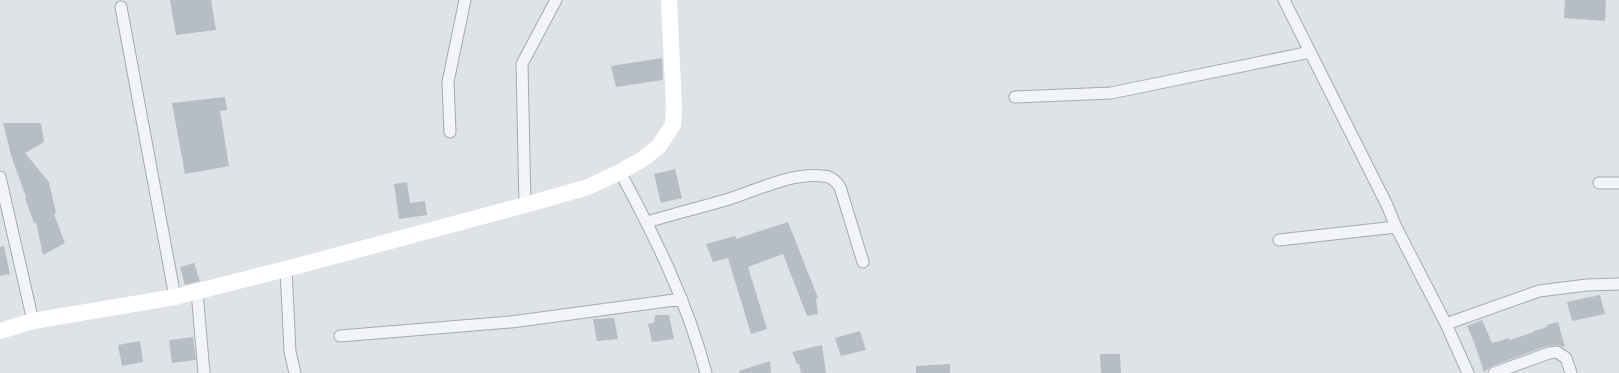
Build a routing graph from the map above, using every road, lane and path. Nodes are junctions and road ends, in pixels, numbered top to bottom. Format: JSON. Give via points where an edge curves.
{"nodes":[{"id":1,"x":465,"y":0,"type":"edge"},
{"id":2,"x":556,"y":0,"type":"edge"},
{"id":3,"x":669,"y":0,"type":"edge"},
{"id":4,"x":1284,"y":0,"type":"edge"},
{"id":5,"x":121,"y":7,"type":"dead end"},
{"id":6,"x":1310,"y":52,"type":"junction"},
{"id":7,"x":1015,"y":97,"type":"dead end"},
{"id":8,"x":450,"y":132,"type":"dead end"},
{"id":9,"x":620,"y":172,"type":"junction"},
{"id":10,"x":0,"y":177,"type":"edge"},
{"id":11,"x":1599,"y":183,"type":"dead end"},
{"id":12,"x":1619,"y":184,"type":"edge"},
{"id":13,"x":524,"y":205,"type":"junction"},
{"id":14,"x":647,"y":222,"type":"junction"},
{"id":15,"x":1396,"y":227,"type":"junction"},
{"id":16,"x":1279,"y":240,"type":"dead end"},
{"id":17,"x":863,"y":262,"type":"dead end"},
{"id":18,"x":286,"y":269,"type":"junction"},
{"id":19,"x":1619,"y":284,"type":"edge"},
{"id":20,"x":197,"y":291,"type":"junction"},
{"id":21,"x":175,"y":297,"type":"junction"},
{"id":22,"x":682,"y":299,"type":"junction"},
{"id":23,"x":33,"y":320,"type":"junction"},
{"id":24,"x":1446,"y":324,"type":"junction"},
{"id":25,"x":0,"y":331,"type":"edge"},
{"id":26,"x":340,"y":336,"type":"dead end"},
{"id":27,"x":204,"y":373,"type":"edge"},
{"id":28,"x":295,"y":373,"type":"edge"},
{"id":29,"x":706,"y":373,"type":"edge"},
{"id":30,"x":1468,"y":373,"type":"edge"},
{"id":31,"x":1494,"y":373,"type":"edge"},
{"id":32,"x":1571,"y":373,"type":"edge"}],
"edges":[{"from":1,"to":8,"type":"street","via":[[448,82]]},
{"from":2,"to":13,"type":"street","via":[[522,64]]},
{"from":3,"to":9,"type":"street","via":[[673,126],[659,146]]},
{"from":4,"to":6,"type":"street"},
{"from":5,"to":21,"type":"street"},
{"from":6,"to":7,"type":"street","via":[[1111,93]]},
{"from":6,"to":15,"type":"street","via":[[1388,205]]},
{"from":9,"to":13,"type":"street","via":[[588,187]]},
{"from":9,"to":14,"type":"street"},
{"from":10,"to":23,"type":"street"},
{"from":11,"to":12,"type":"street"},
{"from":13,"to":18,"type":"street"},
{"from":14,"to":17,"type":"street","via":[[787,180],[811,176],[828,177],[840,187]]},
{"from":14,"to":22,"type":"street"},
{"from":15,"to":16,"type":"street"},
{"from":15,"to":24,"type":"street"},
{"from":18,"to":20,"type":"street"},
{"from":18,"to":28,"type":"street","via":[[290,352]]},
{"from":19,"to":24,"type":"street","via":[[1539,291]]},
{"from":20,"to":21,"type":"street"},
{"from":20,"to":27,"type":"street"},
{"from":21,"to":23,"type":"street"},
{"from":22,"to":26,"type":"street","via":[[511,322]]},
{"from":22,"to":29,"type":"street"},
{"from":23,"to":25,"type":"street"},
{"from":24,"to":30,"type":"street"},
{"from":31,"to":32,"type":"street","via":[[1557,352],[1566,358]]}]}
